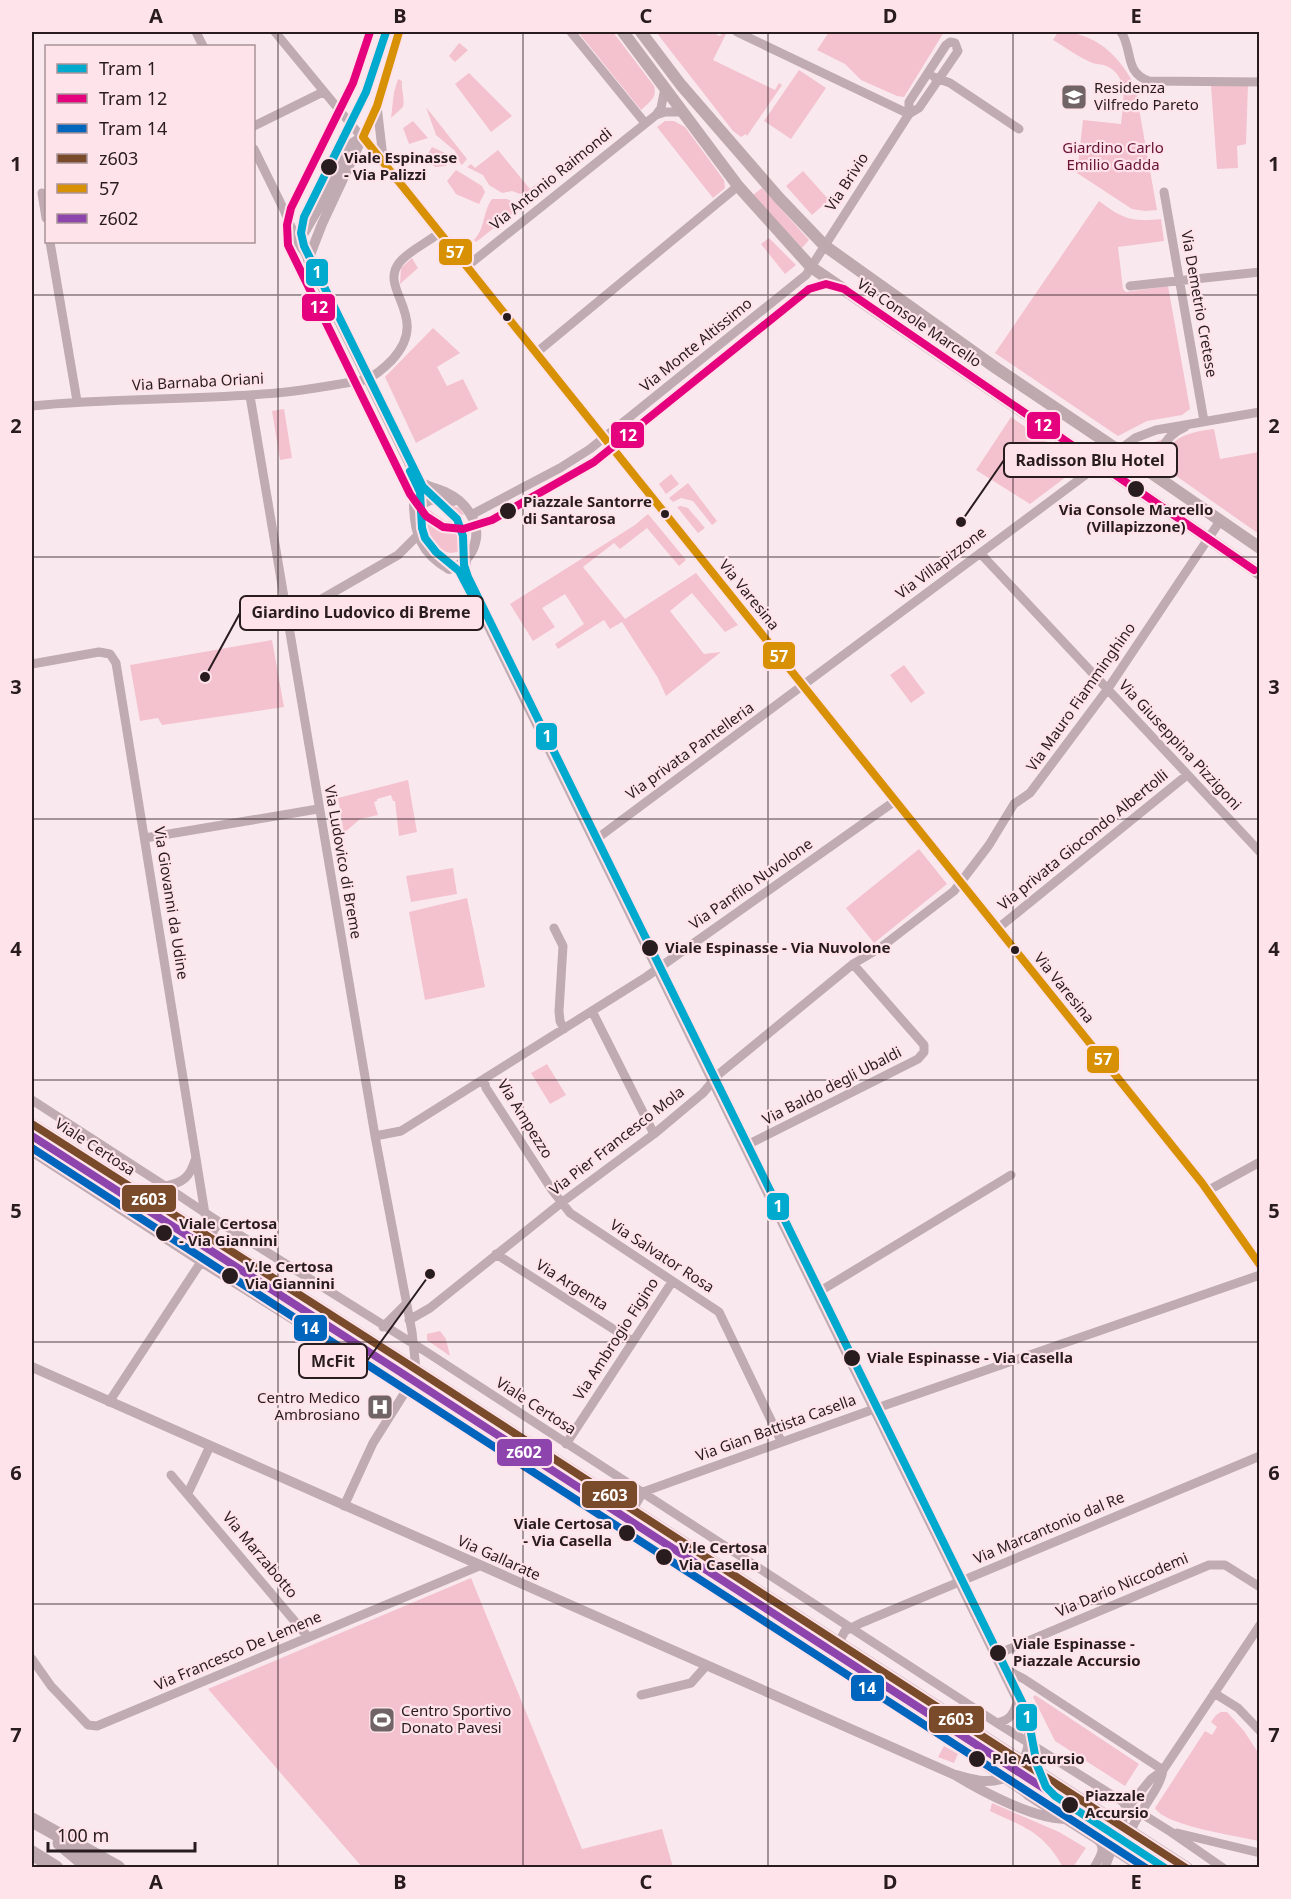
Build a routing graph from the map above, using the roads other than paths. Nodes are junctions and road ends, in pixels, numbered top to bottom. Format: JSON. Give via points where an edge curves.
{"nodes":[{"id":1,"x":275,"y":32,"type":"edge"},
{"id":2,"x":399,"y":32,"type":"edge"},
{"id":3,"x":572,"y":32,"type":"edge"},
{"id":4,"x":623,"y":32,"type":"edge"},
{"id":5,"x":641,"y":32,"type":"edge"},
{"id":6,"x":736,"y":32,"type":"edge"},
{"id":7,"x":1121,"y":32,"type":"edge"},
{"id":8,"x":926,"y":75,"type":"junction"},
{"id":9,"x":940,"y":79,"type":"junction"},
{"id":10,"x":1260,"y":82,"type":"edge"},
{"id":11,"x":665,"y":88,"type":"junction"},
{"id":12,"x":323,"y":92,"type":"junction"},
{"id":13,"x":377,"y":106,"type":"junction"},
{"id":14,"x":683,"y":112,"type":"junction"},
{"id":15,"x":909,"y":114,"type":"junction"},
{"id":16,"x":656,"y":115,"type":"junction"},
{"id":17,"x":645,"y":123,"type":"junction"},
{"id":18,"x":255,"y":126,"type":"edge"},
{"id":19,"x":1019,"y":129,"type":"dead end"},
{"id":20,"x":363,"y":137,"type":"junction"},
{"id":21,"x":255,"y":151,"type":"edge"},
{"id":22,"x":384,"y":166,"type":"junction"},
{"id":23,"x":738,"y":186,"type":"junction"},
{"id":24,"x":1164,"y":192,"type":"dead end"},
{"id":25,"x":42,"y":193,"type":"dead end"},
{"id":26,"x":45,"y":212,"type":"edge"},
{"id":27,"x":322,"y":224,"type":"junction"},
{"id":28,"x":439,"y":233,"type":"junction"},
{"id":29,"x":51,"y":243,"type":"edge"},
{"id":30,"x":298,"y":243,"type":"junction"},
{"id":31,"x":825,"y":246,"type":"junction"},
{"id":32,"x":308,"y":260,"type":"junction"},
{"id":33,"x":466,"y":267,"type":"junction"},
{"id":34,"x":809,"y":271,"type":"junction"},
{"id":35,"x":1260,"y":272,"type":"edge"},
{"id":36,"x":1179,"y":279,"type":"junction"},
{"id":37,"x":1130,"y":286,"type":"dead end"},
{"id":38,"x":536,"y":353,"type":"junction"},
{"id":39,"x":366,"y":379,"type":"junction"},
{"id":40,"x":250,"y":396,"type":"junction"},
{"id":41,"x":77,"y":401,"type":"junction"},
{"id":42,"x":32,"y":406,"type":"edge"},
{"id":43,"x":1260,"y":412,"type":"edge"},
{"id":44,"x":1204,"y":421,"type":"junction"},
{"id":45,"x":604,"y":438,"type":"junction"},
{"id":46,"x":1118,"y":450,"type":"junction"},
{"id":47,"x":1098,"y":465,"type":"junction"},
{"id":48,"x":417,"y":480,"type":"junction"},
{"id":49,"x":1172,"y":488,"type":"junction"},
{"id":50,"x":468,"y":511,"type":"junction"},
{"id":51,"x":416,"y":514,"type":"junction"},
{"id":52,"x":1220,"y":521,"type":"junction"},
{"id":53,"x":417,"y":536,"type":"junction"},
{"id":54,"x":1208,"y":539,"type":"junction"},
{"id":55,"x":1260,"y":548,"type":"edge"},
{"id":56,"x":980,"y":553,"type":"junction"},
{"id":57,"x":466,"y":560,"type":"junction"},
{"id":58,"x":449,"y":569,"type":"junction"},
{"id":59,"x":1260,"y":574,"type":"edge"},
{"id":60,"x":464,"y":576,"type":"junction"},
{"id":61,"x":286,"y":610,"type":"junction"},
{"id":62,"x":32,"y":664,"type":"edge"},
{"id":63,"x":803,"y":686,"type":"junction"},
{"id":64,"x":1107,"y":690,"type":"junction"},
{"id":65,"x":1187,"y":775,"type":"junction"},
{"id":66,"x":895,"y":801,"type":"junction"},
{"id":67,"x":318,"y":809,"type":"junction"},
{"id":68,"x":145,"y":838,"type":"junction"},
{"id":69,"x":595,"y":840,"type":"junction"},
{"id":70,"x":1260,"y":852,"type":"edge"},
{"id":71,"x":961,"y":883,"type":"junction"},
{"id":72,"x":554,"y":928,"type":"dead end"},
{"id":73,"x":997,"y":928,"type":"junction"},
{"id":74,"x":853,"y":964,"type":"junction"},
{"id":75,"x":658,"y":969,"type":"junction"},
{"id":76,"x":592,"y":1011,"type":"junction"},
{"id":77,"x":564,"y":1029,"type":"junction"},
{"id":78,"x":713,"y":1079,"type":"junction"},
{"id":79,"x":484,"y":1080,"type":"junction"},
{"id":80,"x":32,"y":1100,"type":"edge"},
{"id":81,"x":32,"y":1124,"type":"edge"},
{"id":82,"x":654,"y":1134,"type":"junction"},
{"id":83,"x":375,"y":1136,"type":"junction"},
{"id":84,"x":745,"y":1146,"type":"junction"},
{"id":85,"x":32,"y":1152,"type":"edge"},
{"id":86,"x":195,"y":1160,"type":"junction"},
{"id":87,"x":1260,"y":1162,"type":"edge"},
{"id":88,"x":1011,"y":1175,"type":"dead end"},
{"id":89,"x":165,"y":1186,"type":"junction"},
{"id":90,"x":1208,"y":1191,"type":"junction"},
{"id":91,"x":561,"y":1203,"type":"junction"},
{"id":92,"x":205,"y":1214,"type":"junction"},
{"id":93,"x":219,"y":1222,"type":"junction"},
{"id":94,"x":209,"y":1238,"type":"junction"},
{"id":95,"x":496,"y":1254,"type":"junction"},
{"id":96,"x":201,"y":1262,"type":"junction"},
{"id":97,"x":1260,"y":1266,"type":"edge"},
{"id":98,"x":1260,"y":1275,"type":"edge"},
{"id":99,"x":672,"y":1282,"type":"junction"},
{"id":100,"x":817,"y":1293,"type":"junction"},
{"id":101,"x":406,"y":1304,"type":"junction"},
{"id":102,"x":409,"y":1320,"type":"junction"},
{"id":103,"x":383,"y":1327,"type":"junction"},
{"id":104,"x":632,"y":1341,"type":"junction"},
{"id":105,"x":413,"y":1344,"type":"junction"},
{"id":106,"x":32,"y":1367,"type":"edge"},
{"id":107,"x":416,"y":1370,"type":"junction"},
{"id":108,"x":406,"y":1391,"type":"junction"},
{"id":109,"x":109,"y":1402,"type":"junction"},
{"id":110,"x":874,"y":1409,"type":"junction"},
{"id":111,"x":781,"y":1441,"type":"junction"},
{"id":112,"x":566,"y":1444,"type":"junction"},
{"id":113,"x":210,"y":1446,"type":"junction"},
{"id":114,"x":1260,"y":1456,"type":"edge"},
{"id":115,"x":171,"y":1475,"type":"dead end"},
{"id":116,"x":643,"y":1492,"type":"junction"},
{"id":117,"x":188,"y":1493,"type":"junction"},
{"id":118,"x":344,"y":1506,"type":"junction"},
{"id":119,"x":633,"y":1509,"type":"junction"},
{"id":120,"x":479,"y":1566,"type":"junction"},
{"id":121,"x":960,"y":1581,"type":"junction"},
{"id":122,"x":1260,"y":1587,"type":"edge"},
{"id":123,"x":1260,"y":1625,"type":"edge"},
{"id":124,"x":851,"y":1628,"type":"junction"},
{"id":125,"x":309,"y":1637,"type":"junction"},
{"id":126,"x":838,"y":1642,"type":"junction"},
{"id":127,"x":995,"y":1655,"type":"junction"},
{"id":128,"x":32,"y":1659,"type":"edge"},
{"id":129,"x":706,"y":1666,"type":"junction"},
{"id":130,"x":1000,"y":1666,"type":"junction"},
{"id":131,"x":1214,"y":1693,"type":"junction"},
{"id":132,"x":641,"y":1695,"type":"dead end"},
{"id":133,"x":1018,"y":1700,"type":"junction"},
{"id":134,"x":997,"y":1723,"type":"junction"},
{"id":135,"x":1260,"y":1731,"type":"edge"},
{"id":136,"x":1030,"y":1743,"type":"junction"},
{"id":137,"x":1024,"y":1761,"type":"junction"},
{"id":138,"x":1163,"y":1770,"type":"junction"},
{"id":139,"x":955,"y":1775,"type":"junction"},
{"id":140,"x":1003,"y":1777,"type":"junction"},
{"id":141,"x":1028,"y":1795,"type":"junction"},
{"id":142,"x":1123,"y":1802,"type":"junction"},
{"id":143,"x":1141,"y":1814,"type":"junction"},
{"id":144,"x":1065,"y":1819,"type":"junction"},
{"id":145,"x":32,"y":1820,"type":"edge"},
{"id":146,"x":32,"y":1824,"type":"edge"},
{"id":147,"x":1126,"y":1829,"type":"junction"},
{"id":148,"x":1171,"y":1832,"type":"junction"},
{"id":149,"x":1098,"y":1840,"type":"junction"},
{"id":150,"x":1113,"y":1849,"type":"junction"},
{"id":151,"x":32,"y":1853,"type":"edge"},
{"id":152,"x":1260,"y":1853,"type":"edge"},
{"id":153,"x":1140,"y":1866,"type":"edge"},
{"id":154,"x":56,"y":1868,"type":"edge"},
{"id":155,"x":90,"y":1868,"type":"edge"},
{"id":156,"x":118,"y":1868,"type":"edge"},
{"id":157,"x":1094,"y":1868,"type":"edge"},
{"id":158,"x":1105,"y":1868,"type":"edge"},
{"id":159,"x":1187,"y":1868,"type":"edge"},
{"id":160,"x":1223,"y":1868,"type":"edge"}],
"edges":[{"from":1,"to":12,"type":"street","name":"Via Varesina"},
{"from":2,"to":13,"type":"street"},
{"from":3,"to":17,"type":"street"},
{"from":4,"to":11,"type":"main road","name":"Via Console Marcello"},
{"from":5,"to":31,"type":"main road","name":"Via Console Marcello","via":[[681,85]]},
{"from":6,"to":15,"type":"street"},
{"from":7,"to":10,"type":"street","via":[[1127,41],[1131,68],[1143,79]]},
{"from":8,"to":9,"type":"street"},
{"from":8,"to":9,"type":"street","name":"Via Brivio","via":[[946,45],[955,43],[958,51]]},
{"from":8,"to":15,"type":"street","name":"Via Brivio","via":[[909,102]]},
{"from":9,"to":15,"type":"street","name":"Via Brivio","via":[[919,108]]},
{"from":9,"to":19,"type":"street"},
{"from":11,"to":14,"type":"main road","name":"Via Console Marcello"},
{"from":11,"to":16,"type":"street"},
{"from":12,"to":18,"type":"street"},
{"from":12,"to":20,"type":"street","name":"Via Varesina"},
{"from":13,"to":20,"type":"street"},
{"from":13,"to":22,"type":"street"},
{"from":14,"to":16,"type":"street","name":"Via Antonio Raimondi"},
{"from":14,"to":23,"type":"main road","name":"Via Console Marcello"},
{"from":15,"to":31,"type":"street","name":"Via Brivio"},
{"from":16,"to":17,"type":"street","name":"Via Antonio Raimondi"},
{"from":17,"to":33,"type":"street","name":"Via Antonio Raimondi"},
{"from":20,"to":22,"type":"street","name":"Via Varesina"},
{"from":20,"to":27,"type":"street"},
{"from":20,"to":30,"type":"street","via":[[351,144]]},
{"from":21,"to":30,"type":"street"},
{"from":22,"to":28,"type":"street","name":"Via Varesina"},
{"from":23,"to":34,"type":"main road","name":"Via Console Marcello"},
{"from":23,"to":38,"type":"street"},
{"from":24,"to":36,"type":"street","name":"Via Demetrio Cretese"},
{"from":25,"to":26,"type":"street"},
{"from":27,"to":30,"type":"street"},
{"from":27,"to":32,"type":"street"},
{"from":28,"to":33,"type":"street","name":"Via Varesina"},
{"from":28,"to":39,"type":"street","via":[[403,258],[395,270],[395,285],[408,323],[406,340],[380,372]]},
{"from":29,"to":41,"type":"street"},
{"from":30,"to":32,"type":"street"},
{"from":31,"to":34,"type":"street","name":"Via Brivio"},
{"from":31,"to":46,"type":"main road","name":"Via Console Marcello"},
{"from":32,"to":39,"type":"street"},
{"from":33,"to":38,"type":"street","name":"Via Varesina"},
{"from":34,"to":45,"type":"street","name":"Via Monte Altissimo"},
{"from":34,"to":47,"type":"main road","name":"Via Console Marcello"},
{"from":35,"to":36,"type":"street"},
{"from":36,"to":37,"type":"street"},
{"from":36,"to":44,"type":"street","name":"Via Demetrio Cretese"},
{"from":38,"to":45,"type":"street","name":"Via Varesina"},
{"from":39,"to":40,"type":"street","name":"Via Barnaba Oriani"},
{"from":39,"to":48,"type":"street"},
{"from":40,"to":41,"type":"street","name":"Via Barnaba Oriani"},
{"from":40,"to":61,"type":"street","name":"Via Ludovico di Breme"},
{"from":41,"to":42,"type":"street","name":"Via Barnaba Oriani"},
{"from":43,"to":44,"type":"street"},
{"from":44,"to":46,"type":"street","via":[[1144,433]]},
{"from":44,"to":49,"type":"street","via":[[1177,430],[1163,445],[1159,462],[1164,479]]},
{"from":45,"to":50,"type":"street","name":"Via Monte Altissimo","via":[[560,468]]},
{"from":45,"to":63,"type":"street","name":"Via Varesina"},
{"from":46,"to":47,"type":"street","name":"Via Villapizzone"},
{"from":46,"to":49,"type":"main road","name":"Via Console Marcello"},
{"from":47,"to":54,"type":"main road","name":"Via Console Marcello"},
{"from":47,"to":56,"type":"street","name":"Via Villapizzone"},
{"from":48,"to":50,"type":"street","via":[[430,489],[449,494]]},
{"from":48,"to":51,"type":"street"},
{"from":49,"to":52,"type":"main road","name":"Via Console Marcello"},
{"from":50,"to":51,"type":"street","via":[[452,500],[436,499],[420,505]]},
{"from":50,"to":57,"type":"street","via":[[476,528],[476,539]]},
{"from":51,"to":53,"type":"street"},
{"from":52,"to":54,"type":"street","name":"Via Mauro Fiamminghino"},
{"from":52,"to":55,"type":"main road","name":"Via Console Marcello"},
{"from":53,"to":58,"type":"street"},
{"from":53,"to":61,"type":"street","via":[[398,555],[313,604]]},
{"from":54,"to":59,"type":"main road","name":"Via Console Marcello"},
{"from":54,"to":64,"type":"street","name":"Via Mauro Fiamminghino"},
{"from":56,"to":63,"type":"street","name":"Via Villapizzone"},
{"from":56,"to":64,"type":"street","name":"Via Giuseppina Pizzigoni"},
{"from":57,"to":58,"type":"street"},
{"from":57,"to":60,"type":"street"},
{"from":58,"to":60,"type":"street"},
{"from":60,"to":69,"type":"street"},
{"from":61,"to":67,"type":"street","name":"Via Ludovico di Breme"},
{"from":62,"to":68,"type":"street","name":"Via Giovanni da Udine","via":[[99,652],[110,654],[116,663]]},
{"from":63,"to":66,"type":"street","name":"Via Varesina"},
{"from":63,"to":69,"type":"street","name":"Via privata Pantelleria"},
{"from":64,"to":65,"type":"street","name":"Via Giuseppina Pizzigoni"},
{"from":64,"to":71,"type":"street","name":"Via Mauro Fiamminghino","via":[[1030,794],[1014,804]]},
{"from":65,"to":70,"type":"street","name":"Via Giuseppina Pizzigoni"},
{"from":65,"to":73,"type":"street","name":"Via privata Giocondo Albertolli"},
{"from":66,"to":71,"type":"street","name":"Via Varesina"},
{"from":66,"to":75,"type":"street","name":"Via Panfilo Nuvolone"},
{"from":67,"to":68,"type":"street"},
{"from":67,"to":83,"type":"street","name":"Via Ludovico di Breme"},
{"from":68,"to":86,"type":"street","name":"Via Giovanni da Udine"},
{"from":69,"to":75,"type":"street"},
{"from":71,"to":73,"type":"street","name":"Via Varesina"},
{"from":71,"to":74,"type":"street","name":"Via Pier Francesco Mola","via":[[880,948]]},
{"from":72,"to":77,"type":"street","via":[[563,946],[559,1011]]},
{"from":73,"to":90,"type":"street","name":"Via Varesina"},
{"from":74,"to":78,"type":"street","name":"Via Pier Francesco Mola"},
{"from":74,"to":84,"type":"street","name":"Via Baldo degli Ubaldi","via":[[924,1045],[924,1052],[918,1059]]},
{"from":75,"to":76,"type":"street","name":"Via Panfilo Nuvolone"},
{"from":75,"to":78,"type":"street"},
{"from":76,"to":77,"type":"street","name":"Via Panfilo Nuvolone"},
{"from":76,"to":82,"type":"street"},
{"from":77,"to":79,"type":"street","name":"Via Panfilo Nuvolone"},
{"from":78,"to":82,"type":"street","name":"Via Pier Francesco Mola","via":[[703,1093]]},
{"from":78,"to":84,"type":"street"},
{"from":79,"to":83,"type":"street","name":"Via Panfilo Nuvolone","via":[[401,1131]]},
{"from":79,"to":91,"type":"street","name":"Via Ampezzo"},
{"from":80,"to":89,"type":"street","name":"Viale Certosa"},
{"from":81,"to":94,"type":"main road","name":"Viale Certosa"},
{"from":82,"to":91,"type":"street","name":"Via Pier Francesco Mola"},
{"from":83,"to":101,"type":"street","name":"Via Ludovico di Breme"},
{"from":84,"to":100,"type":"street"},
{"from":85,"to":96,"type":"street"},
{"from":86,"to":89,"type":"street","via":[[185,1179]]},
{"from":86,"to":92,"type":"street","name":"Via Giovanni da Udine"},
{"from":87,"to":90,"type":"street"},
{"from":88,"to":100,"type":"street"},
{"from":89,"to":92,"type":"street","name":"Viale Certosa"},
{"from":90,"to":97,"type":"street","name":"Via Varesina"},
{"from":91,"to":95,"type":"street","name":"Via Pier Francesco Mola"},
{"from":91,"to":99,"type":"street","name":"Via Salvator Rosa"},
{"from":92,"to":93,"type":"street","name":"Viale Certosa"},
{"from":93,"to":94,"type":"street"},
{"from":93,"to":103,"type":"street","name":"Viale Certosa"},
{"from":94,"to":96,"type":"street"},
{"from":94,"to":107,"type":"main road","name":"Viale Certosa"},
{"from":95,"to":102,"type":"street","name":"Via Pier Francesco Mola","via":[[430,1308]]},
{"from":95,"to":104,"type":"street","name":"Via Argenta"},
{"from":96,"to":108,"type":"street"},
{"from":96,"to":109,"type":"street"},
{"from":98,"to":110,"type":"street","name":"Via Gian Battista Casella"},
{"from":99,"to":104,"type":"street","name":"Via Ambrogio Figino"},
{"from":99,"to":111,"type":"street","name":"Via Salvator Rosa","via":[[719,1311]]},
{"from":100,"to":110,"type":"street"},
{"from":101,"to":102,"type":"street","name":"Via Ludovico di Breme"},
{"from":101,"to":103,"type":"street"},
{"from":102,"to":105,"type":"street","name":"Via Ludovico di Breme"},
{"from":103,"to":105,"type":"street","name":"Viale Certosa"},
{"from":104,"to":112,"type":"street","name":"Via Ambrogio Figino"},
{"from":105,"to":107,"type":"street"},
{"from":105,"to":112,"type":"street","name":"Viale Certosa"},
{"from":106,"to":109,"type":"street","name":"Via Gallarate"},
{"from":107,"to":108,"type":"street"},
{"from":107,"to":119,"type":"main road","name":"Viale Certosa"},
{"from":108,"to":118,"type":"street","via":[[373,1443]]},
{"from":108,"to":140,"type":"street"},
{"from":109,"to":113,"type":"street","name":"Via Gallarate"},
{"from":110,"to":111,"type":"street","name":"Via Gian Battista Casella"},
{"from":110,"to":121,"type":"street"},
{"from":111,"to":116,"type":"street","name":"Via Gian Battista Casella"},
{"from":112,"to":116,"type":"street","name":"Viale Certosa"},
{"from":113,"to":117,"type":"street"},
{"from":113,"to":118,"type":"street","name":"Via Gallarate"},
{"from":114,"to":121,"type":"street","name":"Via Marcantonio dal Re"},
{"from":115,"to":117,"type":"street","name":"Via Marzabotto"},
{"from":116,"to":119,"type":"street"},
{"from":116,"to":124,"type":"street","name":"Viale Certosa"},
{"from":117,"to":125,"type":"street","name":"Via Marzabotto"},
{"from":118,"to":120,"type":"street","name":"Via Gallarate"},
{"from":119,"to":126,"type":"main road","name":"Viale Certosa"},
{"from":120,"to":125,"type":"street","name":"Via Francesco De Lemene"},
{"from":120,"to":129,"type":"street","name":"Via Gallarate"},
{"from":121,"to":124,"type":"street","name":"Via Marcantonio dal Re"},
{"from":121,"to":127,"type":"street"},
{"from":122,"to":127,"type":"street","name":"Via Dario Niccodemi","via":[[1225,1565],[1209,1565]]},
{"from":123,"to":131,"type":"street"},
{"from":124,"to":126,"type":"street"},
{"from":124,"to":134,"type":"street","name":"Viale Certosa"},
{"from":125,"to":128,"type":"street","name":"Via Francesco De Lemene","via":[[97,1726],[88,1725]]},
{"from":126,"to":137,"type":"main road","name":"Viale Certosa"},
{"from":127,"to":130,"type":"street"},
{"from":129,"to":132,"type":"street","via":[[691,1683]]},
{"from":129,"to":139,"type":"street","name":"Via Gallarate"},
{"from":130,"to":133,"type":"street"},
{"from":130,"to":138,"type":"street"},
{"from":131,"to":135,"type":"street","via":[[1238,1708]]},
{"from":131,"to":138,"type":"street"},
{"from":133,"to":134,"type":"street","via":[[1010,1718]]},
{"from":133,"to":136,"type":"street","via":[[1027,1719]]},
{"from":134,"to":136,"type":"street","name":"Viale Certosa"},
{"from":136,"to":137,"type":"street"},
{"from":136,"to":142,"type":"street","name":"Viale Certosa"},
{"from":137,"to":140,"type":"street"},
{"from":137,"to":141,"type":"street"},
{"from":137,"to":147,"type":"main road","name":"Viale Certosa"},
{"from":138,"to":142,"type":"street","via":[[1134,1801]]},
{"from":138,"to":143,"type":"street","via":[[1160,1785]]},
{"from":139,"to":140,"type":"street","via":[[982,1781]]},
{"from":139,"to":144,"type":"street","via":[[977,1789],[1042,1816]]},
{"from":140,"to":141,"type":"street"},
{"from":141,"to":144,"type":"street"},
{"from":142,"to":143,"type":"street","name":"Viale Certosa"},
{"from":142,"to":147,"type":"street"},
{"from":143,"to":147,"type":"street"},
{"from":143,"to":148,"type":"street","name":"Viale Certosa"},
{"from":144,"to":149,"type":"street"},
{"from":145,"to":156,"type":"highway"},
{"from":146,"to":155,"type":"highway"},
{"from":147,"to":150,"type":"street"},
{"from":147,"to":153,"type":"street","via":[[1129,1850]]},
{"from":147,"to":159,"type":"main road","name":"Viale Certosa"},
{"from":148,"to":152,"type":"street"},
{"from":148,"to":160,"type":"street"},
{"from":149,"to":150,"type":"street"},
{"from":149,"to":157,"type":"street","via":[[1103,1850]]},
{"from":150,"to":153,"type":"street"},
{"from":150,"to":158,"type":"street"},
{"from":151,"to":154,"type":"highway"}]}
